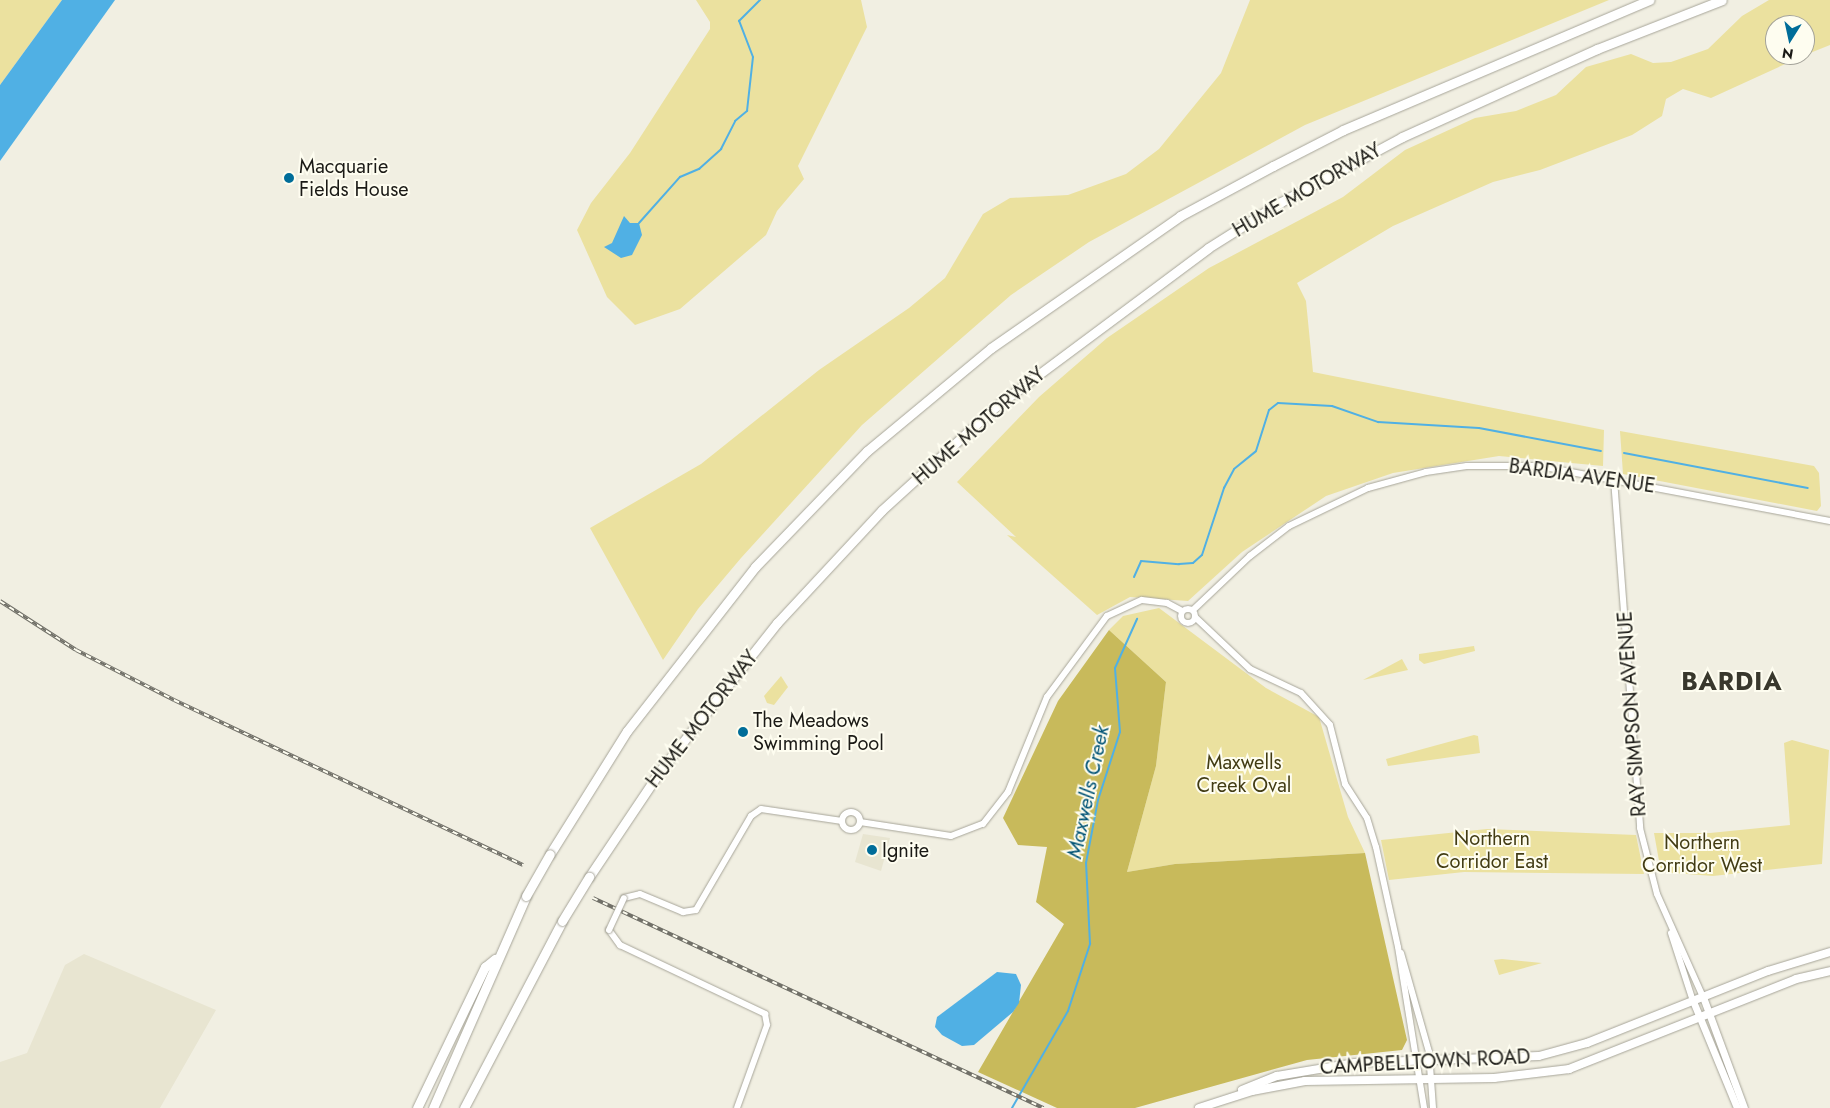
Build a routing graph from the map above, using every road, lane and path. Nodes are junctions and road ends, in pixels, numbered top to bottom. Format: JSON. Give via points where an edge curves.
{"nodes":[{"id":1,"x":1650,"y":0,"type":"edge"},
{"id":2,"x":1722,"y":0,"type":"edge"},
{"id":3,"x":1614,"y":478,"type":"junction"},
{"id":4,"x":1830,"y":521,"type":"edge"},
{"id":5,"x":1193,"y":610,"type":"junction"},
{"id":6,"x":1182,"y":611,"type":"junction"},
{"id":7,"x":1195,"y":617,"type":"junction"},
{"id":8,"x":842,"y":820,"type":"junction"},
{"id":9,"x":860,"y":822,"type":"junction"},
{"id":10,"x":1664,"y":912,"type":"junction"},
{"id":11,"x":1398,"y":947,"type":"junction"},
{"id":12,"x":1830,"y":952,"type":"edge"},
{"id":13,"x":497,"y":957,"type":"junction"},
{"id":14,"x":1830,"y":971,"type":"edge"},
{"id":15,"x":1703,"y":997,"type":"junction"},
{"id":16,"x":1693,"y":1001,"type":"junction"},
{"id":17,"x":1709,"y":1014,"type":"junction"},
{"id":18,"x":1699,"y":1019,"type":"junction"},
{"id":19,"x":1417,"y":1061,"type":"junction"},
{"id":20,"x":1431,"y":1062,"type":"junction"},
{"id":21,"x":1433,"y":1079,"type":"junction"},
{"id":22,"x":1420,"y":1080,"type":"junction"},
{"id":23,"x":1737,"y":1084,"type":"junction"},
{"id":24,"x":1218,"y":1101,"type":"junction"},
{"id":25,"x":417,"y":1108,"type":"edge"},
{"id":26,"x":433,"y":1108,"type":"edge"},
{"id":27,"x":464,"y":1108,"type":"edge"},
{"id":28,"x":736,"y":1108,"type":"edge"},
{"id":29,"x":1199,"y":1108,"type":"edge"},
{"id":30,"x":1424,"y":1108,"type":"edge"},
{"id":31,"x":1434,"y":1108,"type":"edge"},
{"id":32,"x":1739,"y":1108,"type":"edge"},
{"id":33,"x":1744,"y":1108,"type":"edge"}],
"edges":[{"from":1,"to":13,"type":"highway","name":"HUME MOTORWAY","bridge":true,"via":[[1352,126],[1180,216],[991,348],[867,450],[755,567],[632,724],[550,854]]},
{"from":2,"to":27,"type":"highway","name":"HUME MOTORWAY","bridge":true,"via":[[1597,49],[1402,137],[1282,202],[1208,248],[995,407],[882,510],[777,623],[660,771],[562,921]]},
{"from":3,"to":4,"type":"street","name":"BARDIA AVENUE"},
{"from":3,"to":5,"type":"street","name":"BARDIA AVENUE","via":[[1539,466],[1491,465],[1426,472],[1368,488],[1266,542]]},
{"from":3,"to":10,"type":"street","name":"RAY SIMPSON AVENUE","via":[[1638,809]]},
{"from":5,"to":6,"type":"street"},
{"from":5,"to":7,"type":"street"},
{"from":6,"to":7,"type":"street","via":[[1185,622]]},
{"from":6,"to":9,"type":"street","via":[[1167,603],[1142,600],[1107,616],[1047,697],[1008,792],[983,824],[951,836]]},
{"from":7,"to":11,"type":"street","via":[[1250,669],[1301,693],[1330,725],[1345,784],[1371,827]]},
{"from":8,"to":9,"type":"street","via":[[851,830]]},
{"from":8,"to":9,"type":"street","via":[[853,812]]},
{"from":8,"to":28,"type":"street","bridge":true,"via":[[761,810],[751,816],[696,910],[683,912],[640,894],[624,898],[609,930],[620,945],[765,1014],[767,1025]]},
{"from":10,"to":15,"type":"street","name":"RAY SIMPSON AVENUE"},
{"from":10,"to":16,"type":"street"},
{"from":11,"to":19,"type":"street"},
{"from":11,"to":20,"type":"street"},
{"from":12,"to":15,"type":"main road","name":"CAMPBELLTOWN ROAD"},
{"from":13,"to":25,"type":"highway","via":[[484,967]]},
{"from":13,"to":26,"type":"highway","name":"HUME MOTORWAY"},
{"from":14,"to":17,"type":"main road","name":"CAMPBELLTOWN ROAD","via":[[1796,978]]},
{"from":15,"to":16,"type":"main road","name":"CAMPBELLTOWN ROAD"},
{"from":15,"to":17,"type":"main road"},
{"from":16,"to":18,"type":"main road"},
{"from":16,"to":20,"type":"main road","name":"CAMPBELLTOWN ROAD","via":[[1587,1043],[1539,1056]]},
{"from":17,"to":18,"type":"main road","name":"CAMPBELLTOWN ROAD"},
{"from":17,"to":23,"type":"main road"},
{"from":18,"to":21,"type":"main road","name":"CAMPBELLTOWN ROAD","via":[[1569,1069],[1520,1076]]},
{"from":18,"to":32,"type":"main road"},
{"from":19,"to":20,"type":"main road","name":"CAMPBELLTOWN ROAD"},
{"from":19,"to":22,"type":"street"},
{"from":19,"to":24,"type":"main road","name":"CAMPBELLTOWN ROAD","via":[[1311,1068],[1277,1076]]},
{"from":20,"to":21,"type":"street"},
{"from":21,"to":22,"type":"main road","name":"CAMPBELLTOWN ROAD"},
{"from":21,"to":31,"type":"street"},
{"from":22,"to":24,"type":"main road","name":"CAMPBELLTOWN ROAD","via":[[1306,1081]]},
{"from":22,"to":30,"type":"street"},
{"from":23,"to":32,"type":"main road","via":[[1733,1089]]},
{"from":23,"to":33,"type":"main road"},
{"from":24,"to":29,"type":"main road","name":"CAMPBELLTOWN ROAD"}]}
